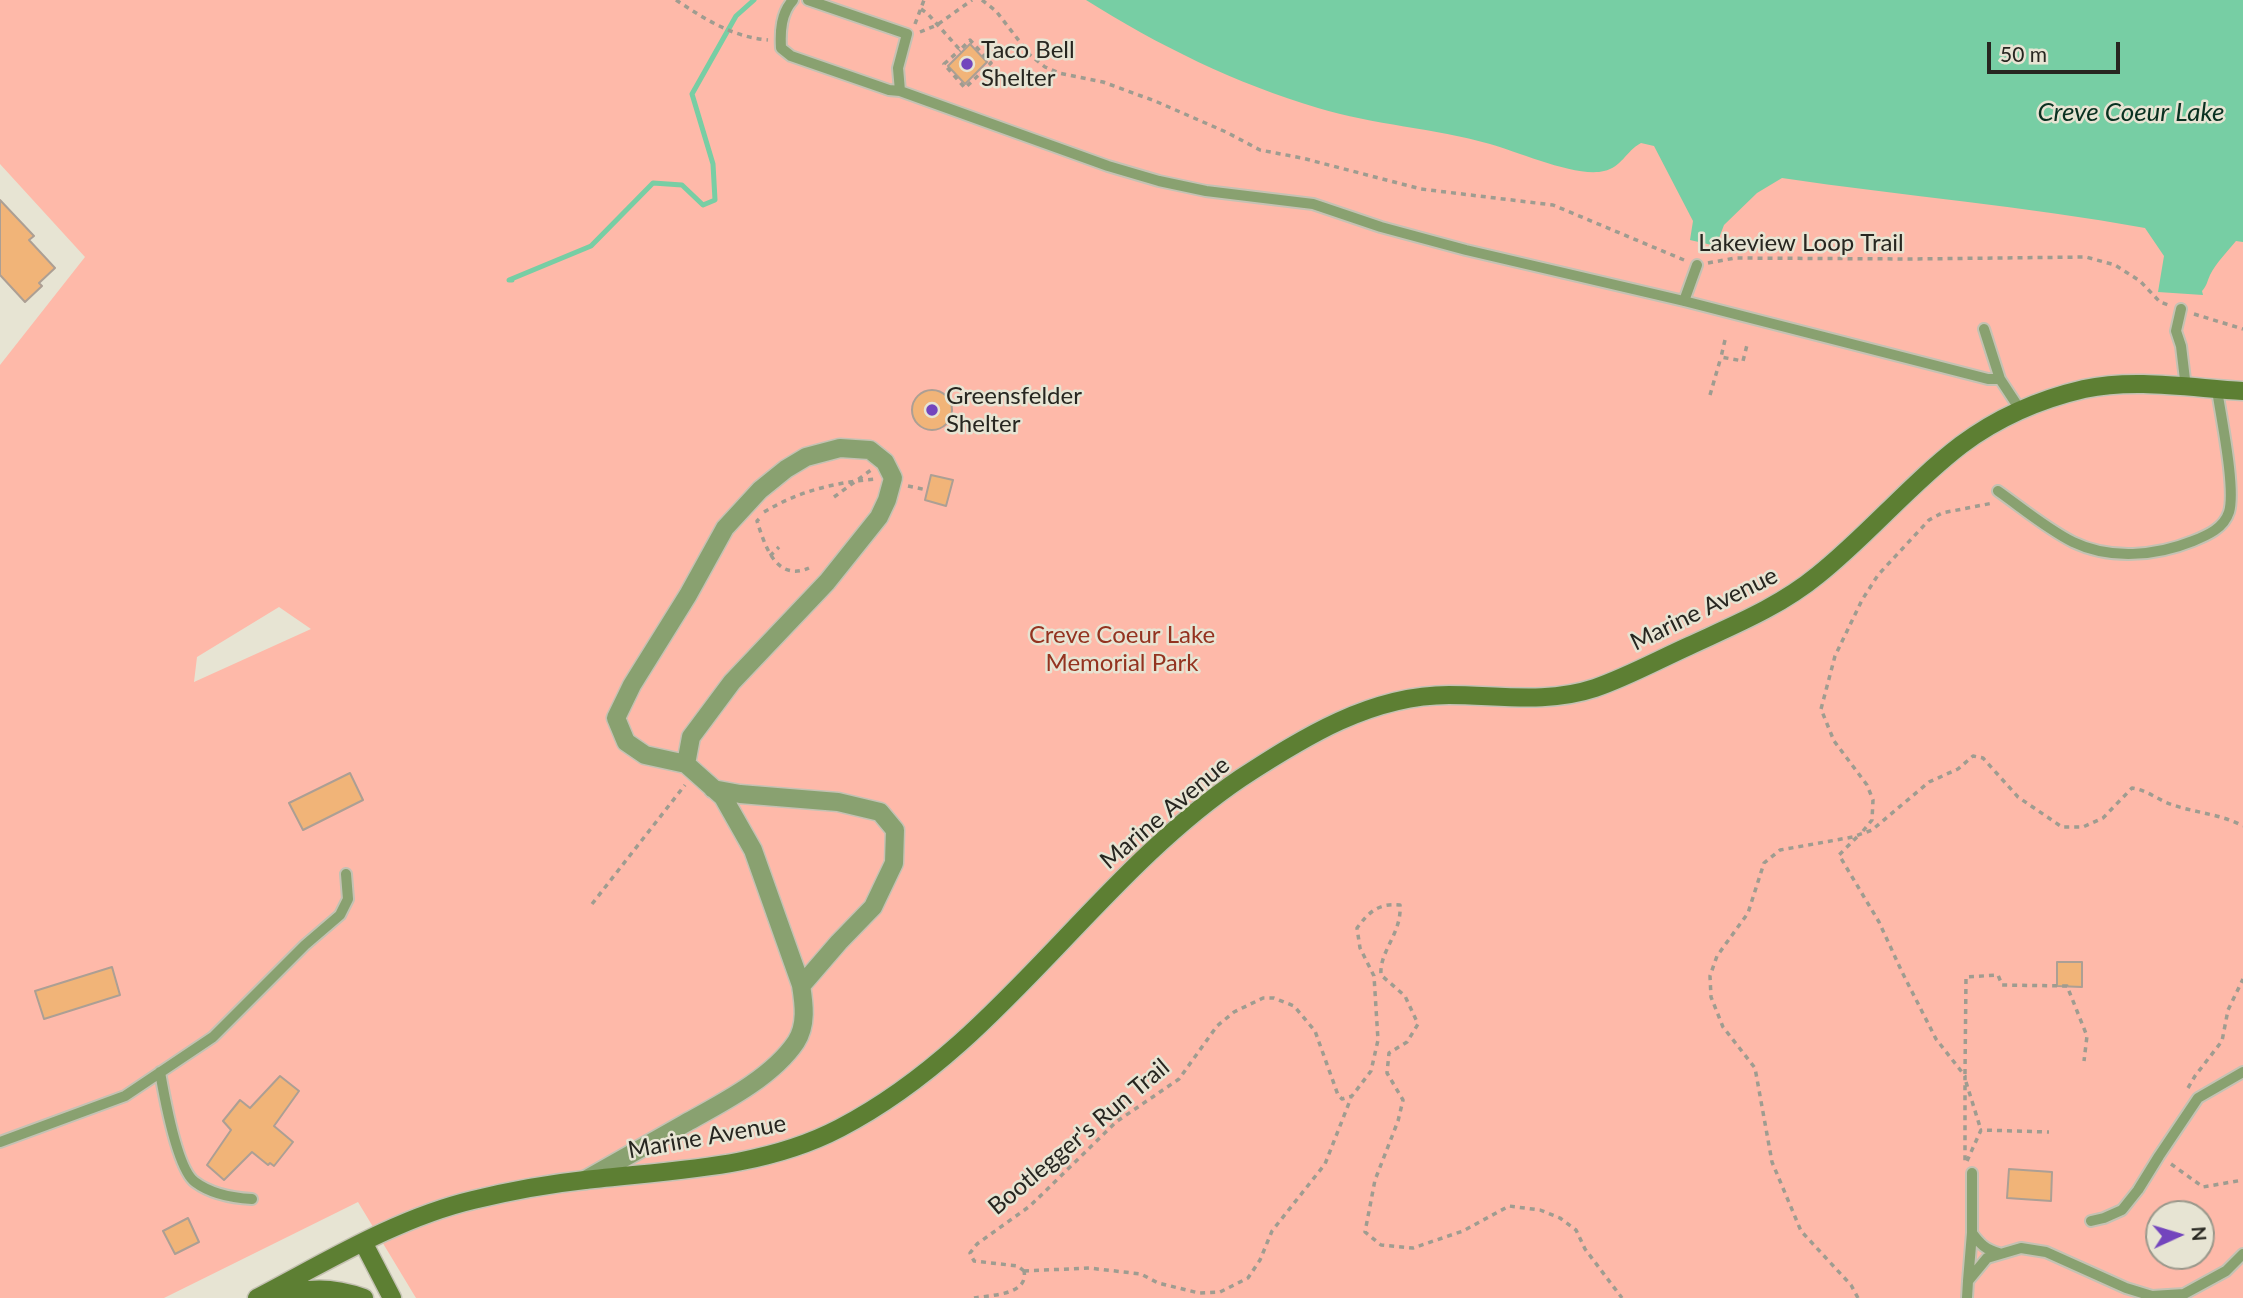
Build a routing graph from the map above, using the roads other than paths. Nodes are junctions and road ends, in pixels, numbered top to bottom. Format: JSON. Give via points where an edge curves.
{"nodes":[{"id":1,"x":793,"y":0,"type":"edge"},
{"id":2,"x":807,"y":0,"type":"edge"},
{"id":3,"x":900,"y":90,"type":"junction"},
{"id":4,"x":1697,"y":265,"type":"road end"},
{"id":5,"x":1684,"y":301,"type":"junction"},
{"id":6,"x":2181,"y":309,"type":"road end"},
{"id":7,"x":1984,"y":329,"type":"dead end"},
{"id":8,"x":2000,"y":379,"type":"junction"},
{"id":9,"x":2186,"y":388,"type":"junction"},
{"id":10,"x":2217,"y":390,"type":"junction"},
{"id":11,"x":2243,"y":391,"type":"edge"},
{"id":12,"x":2021,"y":411,"type":"junction"},
{"id":13,"x":2000,"y":492,"type":"road end"},
{"id":14,"x":690,"y":768,"type":"junction"},
{"id":15,"x":713,"y":789,"type":"junction"},
{"id":16,"x":346,"y":874,"type":"dead end"},
{"id":17,"x":801,"y":986,"type":"junction"},
{"id":18,"x":160,"y":1072,"type":"junction"},
{"id":19,"x":2243,"y":1072,"type":"edge"},
{"id":20,"x":0,"y":1142,"type":"edge"},
{"id":21,"x":1972,"y":1172,"type":"dead end"},
{"id":22,"x":585,"y":1180,"type":"junction"},
{"id":23,"x":252,"y":1199,"type":"dead end"},
{"id":24,"x":2091,"y":1221,"type":"dead end"},
{"id":25,"x":1972,"y":1233,"type":"junction"},
{"id":26,"x":363,"y":1242,"type":"junction"},
{"id":27,"x":1999,"y":1253,"type":"junction"},
{"id":28,"x":2243,"y":1255,"type":"edge"},
{"id":29,"x":1968,"y":1281,"type":"junction"},
{"id":30,"x":2133,"y":1291,"type":"junction"},
{"id":31,"x":257,"y":1298,"type":"edge"},
{"id":32,"x":282,"y":1298,"type":"edge"},
{"id":33,"x":364,"y":1298,"type":"edge"},
{"id":34,"x":392,"y":1298,"type":"edge"},
{"id":35,"x":1967,"y":1298,"type":"edge"},
{"id":36,"x":2145,"y":1298,"type":"edge"}],
"edges":[{"from":1,"to":3,"type":"lane","via":[[781,23],[781,48],[889,90]]},
{"from":2,"to":3,"type":"lane","via":[[907,34],[898,68]]},
{"from":3,"to":5,"type":"lane","via":[[1159,181],[1313,204],[1466,250]]},
{"from":4,"to":5,"type":"lane"},
{"from":5,"to":8,"type":"lane"},
{"from":6,"to":9,"type":"lane","via":[[2176,331]]},
{"from":7,"to":8,"type":"lane"},
{"from":8,"to":12,"type":"lane"},
{"from":9,"to":10,"type":"main road","name":"Marine Avenue"},
{"from":9,"to":12,"type":"main road","name":"Marine Avenue","via":[[2097,387]]},
{"from":10,"to":11,"type":"main road","name":"Marine Avenue"},
{"from":10,"to":13,"type":"lane","via":[[2231,506],[2223,524],[2205,536],[2181,546],[2126,555],[2095,550],[2065,537]]},
{"from":12,"to":22,"type":"main road","name":"Marine Avenue","via":[[1961,445],[1818,575],[1746,621],[1592,689],[1529,698],[1444,695],[1401,699],[1362,710],[1238,780],[1121,881],[972,1033],[890,1100],[840,1128],[769,1155],[667,1173]]},
{"from":14,"to":14,"type":"street","via":[[691,737],[732,682],[827,582],[879,517],[893,478],[885,462],[870,450],[840,448],[806,457],[760,489],[725,528],[632,685],[616,718],[626,742],[645,755]]},
{"from":14,"to":15,"type":"street"},
{"from":15,"to":17,"type":"street","via":[[723,797],[753,850]]},
{"from":15,"to":17,"type":"street","via":[[838,802],[880,812],[895,830],[894,863],[873,907]]},
{"from":16,"to":18,"type":"lane","via":[[348,899],[340,915],[213,1037]]},
{"from":17,"to":22,"type":"street","via":[[803,1026],[776,1063],[747,1088]]},
{"from":18,"to":20,"type":"lane","via":[[125,1096]]},
{"from":18,"to":23,"type":"lane","via":[[179,1154],[193,1181],[228,1197]]},
{"from":19,"to":24,"type":"lane","via":[[2198,1098],[2122,1210]]},
{"from":21,"to":25,"type":"lane"},
{"from":22,"to":26,"type":"main road","name":"Marine Avenue","via":[[467,1201]]},
{"from":25,"to":27,"type":"lane","via":[[1989,1251]]},
{"from":25,"to":29,"type":"lane"},
{"from":26,"to":31,"type":"main road","name":"Marine Avenue"},
{"from":26,"to":34,"type":"main road"},
{"from":27,"to":29,"type":"lane","via":[[1987,1258]]},
{"from":27,"to":30,"type":"lane","via":[[2021,1248],[2046,1252]]},
{"from":28,"to":30,"type":"lane","via":[[2226,1271],[2184,1294],[2152,1296]]},
{"from":29,"to":35,"type":"lane"},
{"from":30,"to":36,"type":"lane"},
{"from":32,"to":33,"type":"main road","via":[[315,1290]]}]}
